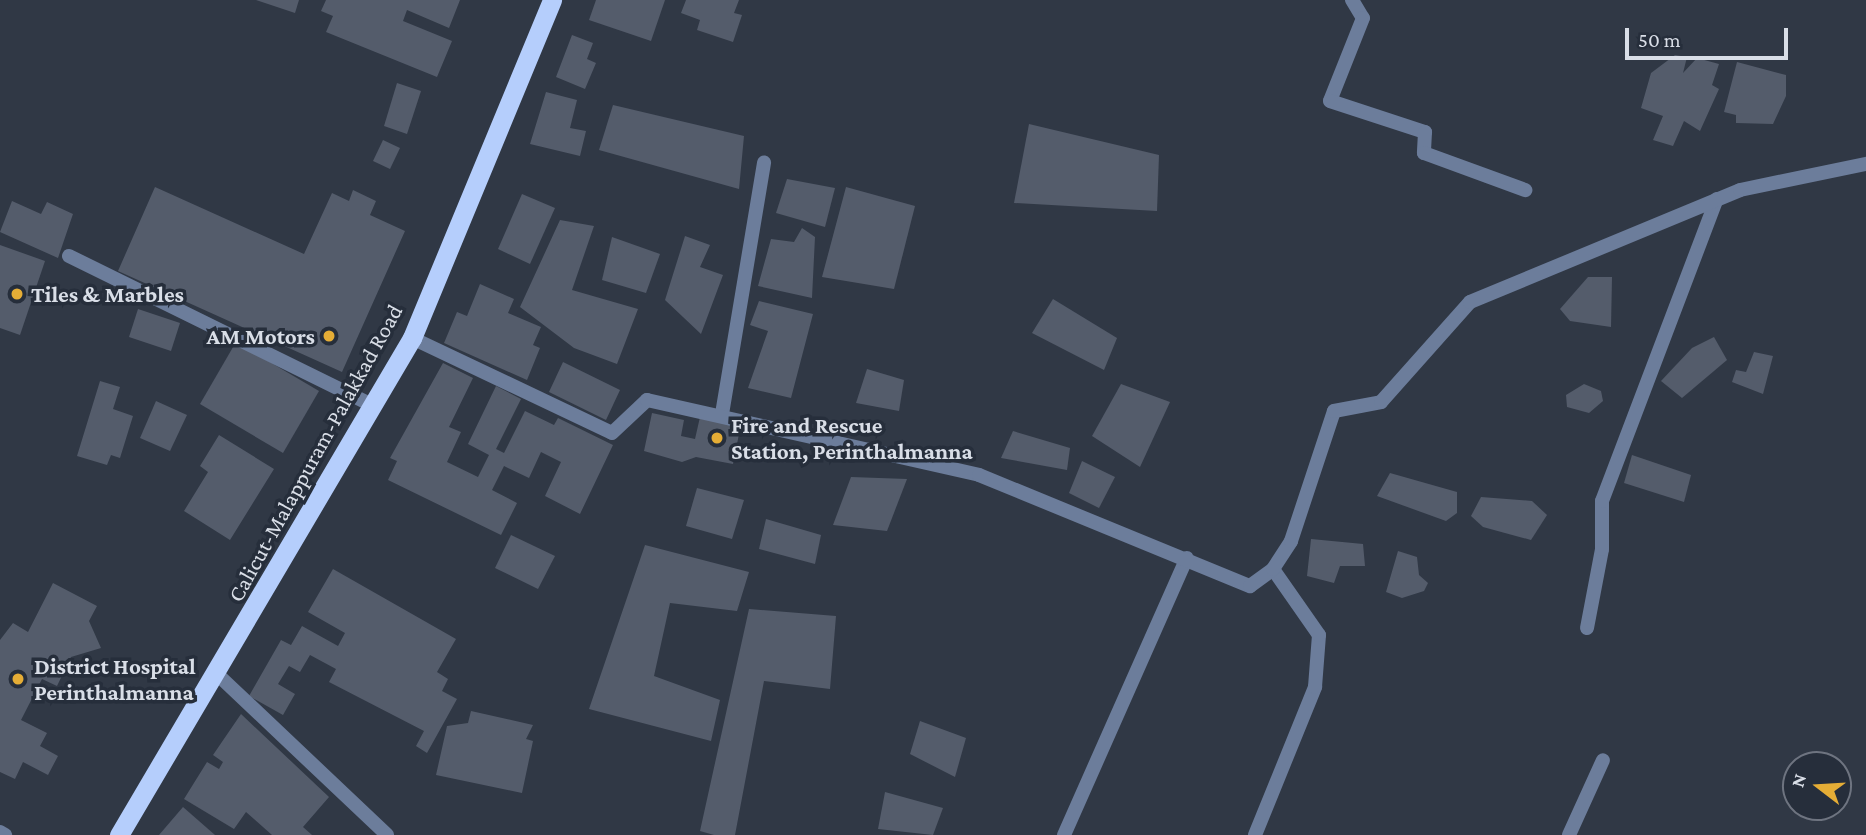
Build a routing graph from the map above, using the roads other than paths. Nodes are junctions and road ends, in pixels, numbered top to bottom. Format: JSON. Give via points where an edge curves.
{"nodes":[{"id":1,"x":552,"y":0,"type":"edge"},
{"id":2,"x":1352,"y":0,"type":"edge"},
{"id":3,"x":764,"y":162,"type":"dead end"},
{"id":4,"x":1866,"y":163,"type":"edge"},
{"id":5,"x":1525,"y":190,"type":"dead end"},
{"id":6,"x":1717,"y":200,"type":"junction"},
{"id":7,"x":69,"y":256,"type":"dead end"},
{"id":8,"x":412,"y":338,"type":"junction"},
{"id":9,"x":374,"y":406,"type":"junction"},
{"id":10,"x":722,"y":414,"type":"junction"},
{"id":11,"x":1187,"y":558,"type":"junction"},
{"id":12,"x":1273,"y":569,"type":"junction"},
{"id":13,"x":1587,"y":628,"type":"dead end"},
{"id":14,"x":217,"y":674,"type":"junction"},
{"id":15,"x":1603,"y":760,"type":"dead end"},
{"id":16,"x":0,"y":832,"type":"edge"},
{"id":17,"x":5,"y":835,"type":"edge"},
{"id":18,"x":119,"y":835,"type":"edge"},
{"id":19,"x":387,"y":835,"type":"edge"},
{"id":20,"x":1064,"y":835,"type":"edge"},
{"id":21,"x":1255,"y":835,"type":"edge"},
{"id":22,"x":1569,"y":835,"type":"edge"}],
"edges":[{"from":1,"to":8,"type":"highway","name":"Calicut-Malappuram-Palakkad Road"},
{"from":2,"to":5,"type":"street","via":[[1363,18],[1330,101],[1425,132],[1424,153]]},
{"from":3,"to":10,"type":"street"},
{"from":4,"to":6,"type":"street"},
{"from":6,"to":12,"type":"street","via":[[1471,302],[1381,402],[1334,411],[1291,541]]},
{"from":6,"to":13,"type":"street","via":[[1602,501],[1602,549]]},
{"from":7,"to":9,"type":"street"},
{"from":8,"to":9,"type":"highway","name":"Calicut-Malappuram-Palakkad Road"},
{"from":8,"to":10,"type":"street","via":[[612,433],[647,400]]},
{"from":9,"to":14,"type":"highway","name":"Calicut-Malappuram-Palakkad Road"},
{"from":10,"to":11,"type":"street","via":[[979,475]]},
{"from":11,"to":12,"type":"street","via":[[1250,586]]},
{"from":11,"to":20,"type":"street"},
{"from":12,"to":21,"type":"street","via":[[1319,635],[1315,687]]},
{"from":14,"to":18,"type":"highway","name":"Calicut-Malappuram-Palakkad Road"},
{"from":14,"to":19,"type":"street"},
{"from":15,"to":22,"type":"street"},
{"from":16,"to":17,"type":"street"}]}
